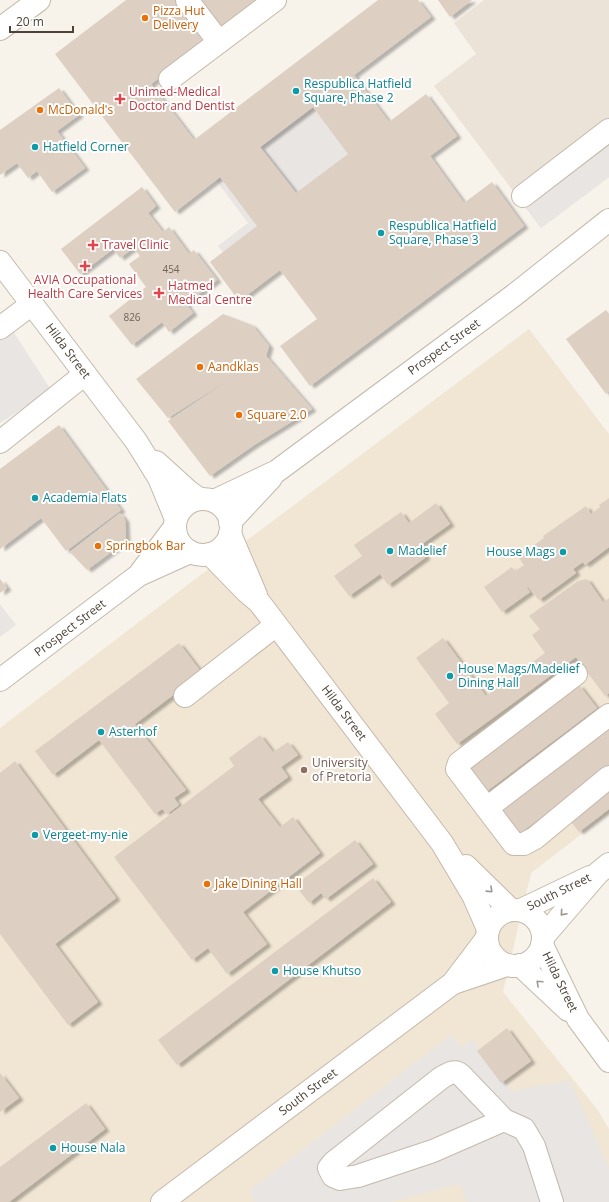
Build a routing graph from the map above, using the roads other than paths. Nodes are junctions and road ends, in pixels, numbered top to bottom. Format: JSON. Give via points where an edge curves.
{"nodes":[{"id":1,"x":39,"y":0,"type":"edge"},
{"id":2,"x":188,"y":0,"type":"edge"},
{"id":3,"x":274,"y":0,"type":"edge"},
{"id":4,"x":0,"y":29,"type":"edge"},
{"id":5,"x":219,"y":42,"type":"junction"},
{"id":6,"x":170,"y":79,"type":"dead end"},
{"id":7,"x":609,"y":130,"type":"edge"},
{"id":8,"x":523,"y":196,"type":"dead end"},
{"id":9,"x":609,"y":220,"type":"edge"},
{"id":10,"x":0,"y":262,"type":"edge"},
{"id":11,"x":32,"y":304,"type":"junction"},
{"id":12,"x":0,"y":328,"type":"edge"},
{"id":13,"x":85,"y":374,"type":"junction"},
{"id":14,"x":1,"y":441,"type":"edge"},
{"id":15,"x":136,"y":441,"type":"junction"},
{"id":16,"x":277,"y":471,"type":"junction"},
{"id":17,"x":207,"y":500,"type":"junction"},
{"id":18,"x":175,"y":523,"type":"junction"},
{"id":19,"x":230,"y":528,"type":"junction"},
{"id":20,"x":200,"y":553,"type":"junction"},
{"id":21,"x":140,"y":575,"type":"junction"},
{"id":22,"x":259,"y":602,"type":"junction"},
{"id":23,"x":276,"y":625,"type":"junction"},
{"id":24,"x":576,"y":674,"type":"dead end"},
{"id":25,"x":0,"y":680,"type":"edge"},
{"id":26,"x":185,"y":696,"type":"dead end"},
{"id":27,"x":609,"y":715,"type":"edge"},
{"id":28,"x":609,"y":777,"type":"edge"},
{"id":29,"x":487,"y":808,"type":"junction"},
{"id":30,"x":442,"y":843,"type":"junction"},
{"id":31,"x":603,"y":869,"type":"edge"},
{"id":32,"x":516,"y":910,"type":"junction"},
{"id":33,"x":487,"y":934,"type":"junction"},
{"id":34,"x":542,"y":941,"type":"junction"},
{"id":35,"x":513,"y":965,"type":"junction"},
{"id":36,"x":453,"y":983,"type":"junction"},
{"id":37,"x":578,"y":1019,"type":"junction"},
{"id":38,"x":609,"y":1061,"type":"edge"},
{"id":39,"x":504,"y":1120,"type":"junction"},
{"id":40,"x":162,"y":1202,"type":"edge"},
{"id":41,"x":552,"y":1202,"type":"edge"}],
"edges":[{"from":1,"to":4,"type":"street"},
{"from":2,"to":5,"type":"street"},
{"from":3,"to":5,"type":"street"},
{"from":5,"to":6,"type":"street"},
{"from":7,"to":8,"type":"street"},
{"from":9,"to":16,"type":"street","name":"Prospect Street","via":[[513,296]]},
{"from":10,"to":11,"type":"street","name":"Hilda Street"},
{"from":11,"to":12,"type":"street"},
{"from":11,"to":13,"type":"street","name":"Hilda Street"},
{"from":13,"to":14,"type":"street"},
{"from":13,"to":15,"type":"street","name":"Hilda Street"},
{"from":15,"to":17,"type":"street","name":"Hilda Street","via":[[168,473]]},
{"from":15,"to":18,"type":"street","name":"Hilda Street","via":[[159,478]]},
{"from":16,"to":17,"type":"street","name":"Prospect Street"},
{"from":16,"to":19,"type":"street","name":"Prospect Street"},
{"from":17,"to":18,"type":"street","via":[[192,501],[185,506],[179,512]]},
{"from":17,"to":19,"type":"street","via":[[225,510]]},
{"from":18,"to":20,"type":"street","via":[[179,542]]},
{"from":18,"to":21,"type":"street","name":"Prospect Street"},
{"from":19,"to":20,"type":"street","via":[[223,547],[217,552]]},
{"from":19,"to":22,"type":"street","name":"Hilda Street"},
{"from":20,"to":21,"type":"street","name":"Prospect Street"},
{"from":20,"to":22,"type":"street","name":"Hilda Street"},
{"from":21,"to":25,"type":"street","name":"Prospect Street"},
{"from":22,"to":23,"type":"street","name":"Hilda Street"},
{"from":23,"to":26,"type":"street"},
{"from":23,"to":30,"type":"street","name":"Hilda Street"},
{"from":24,"to":29,"type":"street","via":[[459,763],[457,769]]},
{"from":27,"to":29,"type":"street"},
{"from":28,"to":29,"type":"street","via":[[535,838],[524,844],[514,844]]},
{"from":30,"to":32,"type":"street","name":"Hilda Street","one_way":true},
{"from":30,"to":33,"type":"street","name":"Hilda Street","via":[[474,895]]},
{"from":31,"to":32,"type":"street","name":"South Street"},
{"from":31,"to":34,"type":"street","name":"South Street","one_way":true},
{"from":32,"to":33,"type":"street","via":[[497,916],[491,922]]},
{"from":32,"to":34,"type":"street","via":[[528,913],[538,923]]},
{"from":33,"to":35,"type":"street","via":[[488,947],[492,955],[499,961]]},
{"from":33,"to":36,"type":"street","name":"South Street"},
{"from":34,"to":35,"type":"street","via":[[534,958]]},
{"from":34,"to":37,"type":"street","name":"Hilda Street"},
{"from":35,"to":36,"type":"street","name":"South Street"},
{"from":37,"to":35,"type":"street","name":"Hilda Street","one_way":true},
{"from":36,"to":40,"type":"street","name":"South Street"},
{"from":37,"to":38,"type":"street","name":"Hilda Street"},
{"from":39,"to":39,"type":"street","via":[[461,1075],[453,1072],[441,1078],[333,1163],[330,1170],[333,1176],[340,1179],[358,1176],[433,1151]]},
{"from":39,"to":41,"type":"street","via":[[524,1129],[534,1146]]}]}
